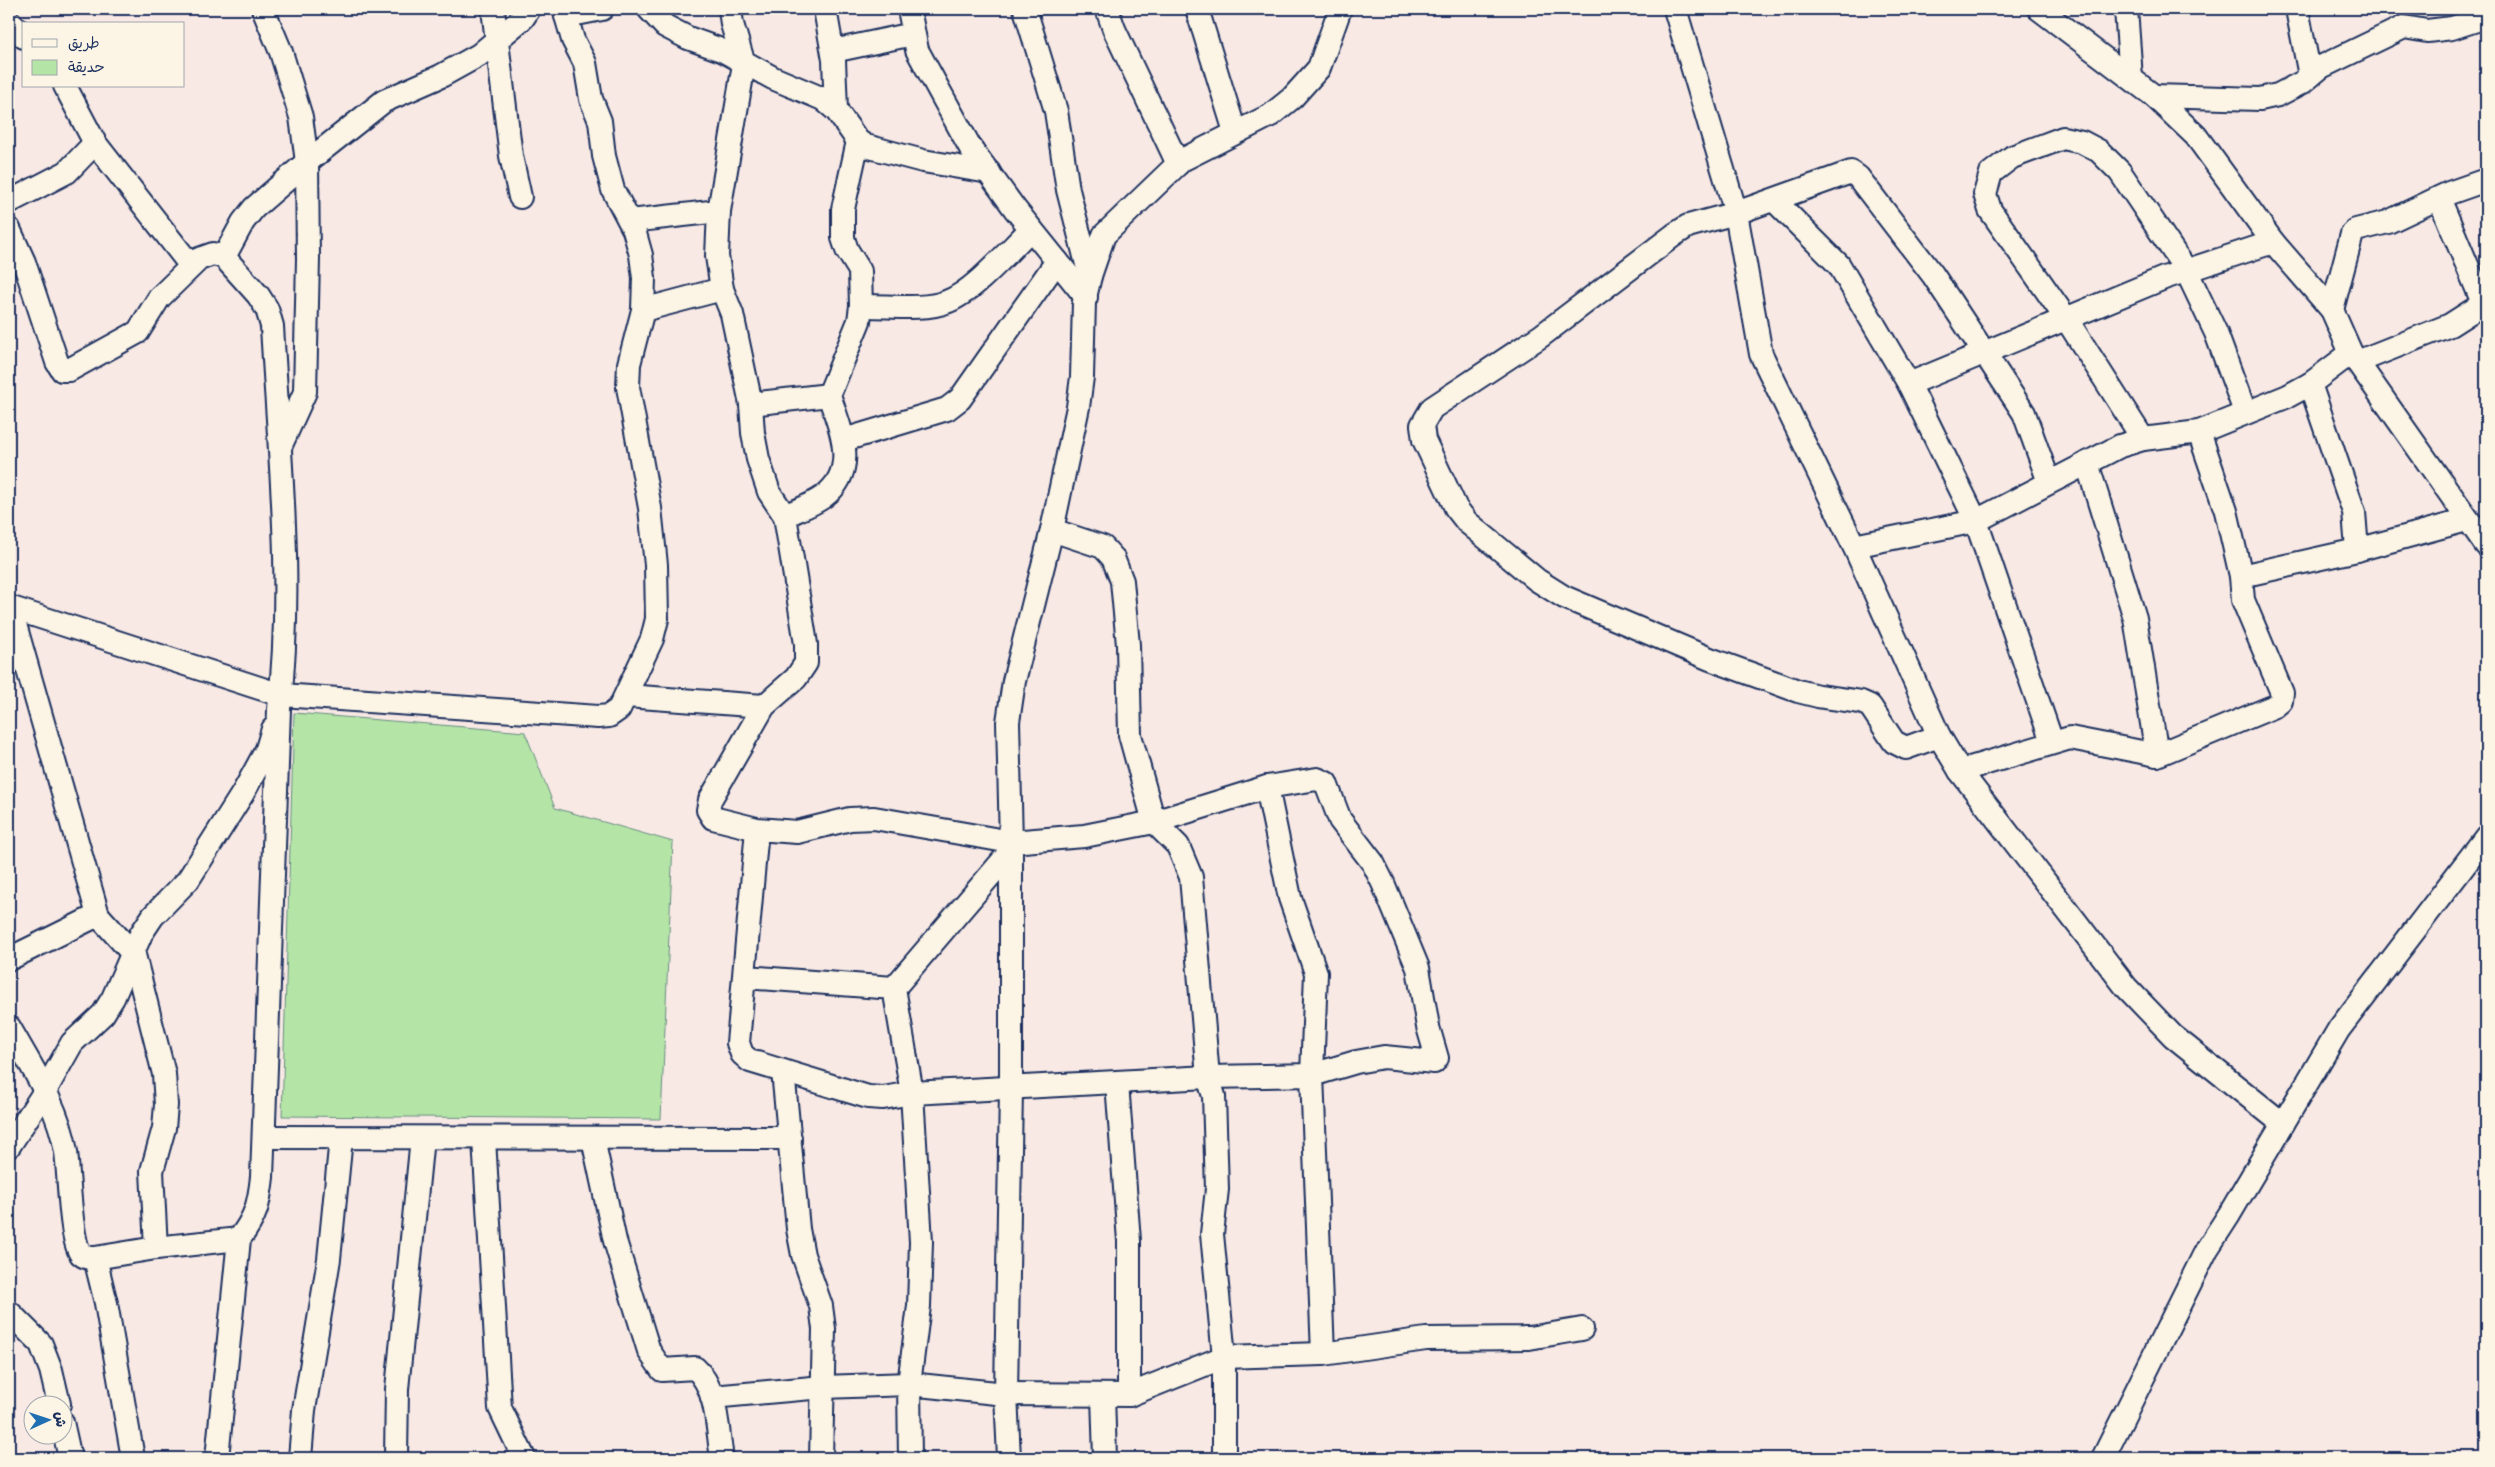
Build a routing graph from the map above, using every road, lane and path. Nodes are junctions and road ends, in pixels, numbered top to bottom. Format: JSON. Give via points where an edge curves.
{"nodes":[{"id":1,"x":263,"y":9,"type":"edge"},
{"id":2,"x":493,"y":9,"type":"edge"},
{"id":3,"x":529,"y":9,"type":"edge"},
{"id":4,"x":602,"y":9,"type":"edge"},
{"id":5,"x":649,"y":9,"type":"edge"},
{"id":6,"x":730,"y":9,"type":"edge"},
{"id":7,"x":825,"y":9,"type":"edge"},
{"id":8,"x":909,"y":9,"type":"edge"},
{"id":9,"x":1025,"y":9,"type":"edge"},
{"id":10,"x":1107,"y":9,"type":"edge"},
{"id":11,"x":1197,"y":9,"type":"edge"},
{"id":12,"x":1340,"y":9,"type":"edge"},
{"id":13,"x":1675,"y":9,"type":"edge"},
{"id":14,"x":2039,"y":9,"type":"edge"},
{"id":15,"x":2126,"y":9,"type":"edge"},
{"id":16,"x":2297,"y":9,"type":"edge"},
{"id":17,"x":565,"y":13,"type":"edge"},
{"id":18,"x":2486,"y":17,"type":"edge"},
{"id":19,"x":9,"y":21,"type":"edge"},
{"id":20,"x":913,"y":34,"type":"junction"},
{"id":21,"x":22,"y":35,"type":"edge"},
{"id":22,"x":497,"y":40,"type":"junction"},
{"id":23,"x":833,"y":51,"type":"junction"},
{"id":24,"x":744,"y":64,"type":"junction"},
{"id":25,"x":2310,"y":76,"type":"junction"},
{"id":26,"x":2131,"y":78,"type":"junction"},
{"id":27,"x":65,"y":88,"type":"edge"},
{"id":28,"x":2154,"y":96,"type":"junction"},
{"id":29,"x":836,"y":110,"type":"junction"},
{"id":30,"x":1235,"y":132,"type":"junction"},
{"id":31,"x":858,"y":141,"type":"junction"},
{"id":32,"x":95,"y":142,"type":"junction"},
{"id":33,"x":308,"y":162,"type":"junction"},
{"id":34,"x":1178,"y":164,"type":"junction"},
{"id":35,"x":989,"y":172,"type":"junction"},
{"id":36,"x":2486,"y":180,"type":"edge"},
{"id":37,"x":520,"y":197,"type":"dead end"},
{"id":38,"x":2439,"y":198,"type":"junction"},
{"id":39,"x":1774,"y":200,"type":"junction"},
{"id":40,"x":9,"y":202,"type":"edge"},
{"id":41,"x":719,"y":211,"type":"junction"},
{"id":42,"x":1736,"y":213,"type":"junction"},
{"id":43,"x":630,"y":220,"type":"junction"},
{"id":44,"x":9,"y":229,"type":"edge"},
{"id":45,"x":1031,"y":229,"type":"junction"},
{"id":46,"x":2273,"y":242,"type":"junction"},
{"id":47,"x":224,"y":257,"type":"junction"},
{"id":48,"x":1057,"y":261,"type":"junction"},
{"id":49,"x":191,"y":266,"type":"junction"},
{"id":50,"x":2186,"y":270,"type":"junction"},
{"id":51,"x":1088,"y":287,"type":"junction"},
{"id":52,"x":722,"y":290,"type":"junction"},
{"id":53,"x":2485,"y":302,"type":"edge"},
{"id":54,"x":861,"y":306,"type":"junction"},
{"id":55,"x":643,"y":310,"type":"junction"},
{"id":56,"x":2332,"y":310,"type":"junction"},
{"id":57,"x":2067,"y":320,"type":"junction"},
{"id":58,"x":1985,"y":353,"type":"junction"},
{"id":59,"x":2354,"y":357,"type":"junction"},
{"id":60,"x":1909,"y":384,"type":"junction"},
{"id":61,"x":2310,"y":384,"type":"junction"},
{"id":62,"x":829,"y":394,"type":"junction"},
{"id":63,"x":751,"y":404,"type":"junction"},
{"id":64,"x":2245,"y":412,"type":"junction"},
{"id":65,"x":2199,"y":432,"type":"junction"},
{"id":66,"x":2143,"y":439,"type":"junction"},
{"id":67,"x":844,"y":440,"type":"junction"},
{"id":68,"x":279,"y":449,"type":"junction"},
{"id":69,"x":2086,"y":463,"type":"junction"},
{"id":70,"x":2049,"y":482,"type":"junction"},
{"id":71,"x":785,"y":516,"type":"junction"},
{"id":72,"x":1976,"y":520,"type":"junction"},
{"id":73,"x":2467,"y":520,"type":"junction"},
{"id":74,"x":1052,"y":530,"type":"junction"},
{"id":75,"x":2486,"y":545,"type":"edge"},
{"id":76,"x":1854,"y":546,"type":"junction"},
{"id":77,"x":2357,"y":550,"type":"junction"},
{"id":78,"x":2241,"y":576,"type":"junction"},
{"id":79,"x":10,"y":607,"type":"edge"},
{"id":80,"x":17,"y":662,"type":"edge"},
{"id":81,"x":626,"y":696,"type":"junction"},
{"id":82,"x":280,"y":702,"type":"junction"},
{"id":83,"x":764,"y":706,"type":"junction"},
{"id":84,"x":1939,"y":736,"type":"junction"},
{"id":85,"x":2052,"y":742,"type":"junction"},
{"id":86,"x":2157,"y":755,"type":"junction"},
{"id":87,"x":1960,"y":771,"type":"junction"},
{"id":88,"x":1267,"y":787,"type":"junction"},
{"id":89,"x":1154,"y":822,"type":"junction"},
{"id":90,"x":757,"y":829,"type":"junction"},
{"id":91,"x":2486,"y":837,"type":"edge"},
{"id":92,"x":1011,"y":846,"type":"junction"},
{"id":93,"x":98,"y":915,"type":"junction"},
{"id":94,"x":134,"y":955,"type":"junction"},
{"id":95,"x":9,"y":959,"type":"edge"},
{"id":96,"x":745,"y":977,"type":"junction"},
{"id":97,"x":894,"y":988,"type":"junction"},
{"id":98,"x":9,"y":1027,"type":"edge"},
{"id":99,"x":783,"y":1071,"type":"junction"},
{"id":100,"x":1312,"y":1075,"type":"junction"},
{"id":101,"x":1208,"y":1077,"type":"junction"},
{"id":102,"x":1117,"y":1083,"type":"junction"},
{"id":103,"x":1011,"y":1090,"type":"junction"},
{"id":104,"x":45,"y":1091,"type":"junction"},
{"id":105,"x":912,"y":1093,"type":"junction"},
{"id":106,"x":2283,"y":1124,"type":"junction"},
{"id":107,"x":264,"y":1137,"type":"junction"},
{"id":108,"x":341,"y":1138,"type":"junction"},
{"id":109,"x":422,"y":1138,"type":"junction"},
{"id":110,"x":790,"y":1138,"type":"junction"},
{"id":111,"x":484,"y":1139,"type":"junction"},
{"id":112,"x":593,"y":1139,"type":"junction"},
{"id":113,"x":9,"y":1146,"type":"edge"},
{"id":114,"x":239,"y":1239,"type":"junction"},
{"id":115,"x":156,"y":1248,"type":"junction"},
{"id":116,"x":95,"y":1258,"type":"junction"},
{"id":117,"x":9,"y":1312,"type":"edge"},
{"id":118,"x":1582,"y":1329,"type":"dead end"},
{"id":119,"x":1323,"y":1354,"type":"junction"},
{"id":120,"x":1224,"y":1357,"type":"junction"},
{"id":121,"x":909,"y":1384,"type":"junction"},
{"id":122,"x":823,"y":1387,"type":"junction"},
{"id":123,"x":57,"y":1394,"type":"edge"},
{"id":124,"x":1006,"y":1394,"type":"junction"},
{"id":125,"x":1129,"y":1395,"type":"junction"},
{"id":126,"x":1103,"y":1396,"type":"junction"},
{"id":127,"x":712,"y":1397,"type":"junction"},
{"id":128,"x":67,"y":1444,"type":"edge"},
{"id":129,"x":718,"y":1457,"type":"edge"},
{"id":130,"x":70,"y":1458,"type":"edge"},
{"id":131,"x":133,"y":1458,"type":"edge"},
{"id":132,"x":217,"y":1458,"type":"edge"},
{"id":133,"x":300,"y":1458,"type":"edge"},
{"id":134,"x":396,"y":1458,"type":"edge"},
{"id":135,"x":524,"y":1458,"type":"edge"},
{"id":136,"x":821,"y":1458,"type":"edge"},
{"id":137,"x":910,"y":1458,"type":"edge"},
{"id":138,"x":1009,"y":1458,"type":"edge"},
{"id":139,"x":1105,"y":1458,"type":"edge"},
{"id":140,"x":1224,"y":1458,"type":"edge"},
{"id":141,"x":2103,"y":1458,"type":"edge"}],
"edges":[{"from":1,"to":33,"type":"street","via":[[281,52],[298,108]]},
{"from":2,"to":22,"type":"street"},
{"from":3,"to":22,"type":"street"},
{"from":4,"to":17,"type":"street"},
{"from":5,"to":24,"type":"street","via":[[666,26],[724,51]]},
{"from":6,"to":24,"type":"street"},
{"from":7,"to":23,"type":"street"},
{"from":8,"to":20,"type":"street"},
{"from":9,"to":51,"type":"street","via":[[1056,111]]},
{"from":10,"to":34,"type":"street"},
{"from":11,"to":30,"type":"street"},
{"from":12,"to":30,"type":"street","via":[[1319,68],[1292,98],[1271,115]]},
{"from":13,"to":42,"type":"street"},
{"from":14,"to":26,"type":"street"},
{"from":15,"to":26,"type":"street"},
{"from":16,"to":25,"type":"street"},
{"from":17,"to":43,"type":"street","via":[[573,40],[585,63],[613,190]]},
{"from":18,"to":25,"type":"street","via":[[2452,28],[2427,31],[2404,28],[2321,67]]},
{"from":19,"to":21,"type":"street"},
{"from":20,"to":23,"type":"street"},
{"from":20,"to":35,"type":"street","via":[[917,50],[970,147]]},
{"from":22,"to":33,"type":"street","via":[[479,55],[442,76],[384,101]]},
{"from":22,"to":37,"type":"street","via":[[511,156]]},
{"from":23,"to":29,"type":"street"},
{"from":24,"to":29,"type":"street","via":[[823,99]]},
{"from":24,"to":41,"type":"street"},
{"from":25,"to":28,"type":"street","via":[[2278,95],[2260,99]]},
{"from":26,"to":28,"type":"street"},
{"from":27,"to":32,"type":"street"},
{"from":28,"to":46,"type":"street","via":[[2196,136]]},
{"from":29,"to":31,"type":"street"},
{"from":30,"to":34,"type":"street"},
{"from":31,"to":35,"type":"street","via":[[892,154]]},
{"from":31,"to":54,"type":"street","via":[[843,209],[843,238],[860,271]]},
{"from":32,"to":40,"type":"street","via":[[67,172]]},
{"from":32,"to":49,"type":"street"},
{"from":33,"to":47,"type":"street","via":[[254,208]]},
{"from":33,"to":68,"type":"street","via":[[305,392]]},
{"from":34,"to":51,"type":"street","via":[[1104,234]]},
{"from":35,"to":45,"type":"street"},
{"from":36,"to":38,"type":"street"},
{"from":38,"to":53,"type":"street"},
{"from":38,"to":56,"type":"street","via":[[2400,218],[2356,230],[2352,234]]},
{"from":39,"to":42,"type":"street"},
{"from":39,"to":58,"type":"street","via":[[1842,174],[1851,172],[1858,177],[1933,275]]},
{"from":39,"to":60,"type":"street","via":[[1839,265]]},
{"from":41,"to":43,"type":"street"},
{"from":41,"to":52,"type":"street","via":[[717,256]]},
{"from":42,"to":76,"type":"street","via":[[1761,354]]},
{"from":42,"to":84,"type":"street","via":[[1688,226],[1541,336],[1432,408],[1422,425],[1424,440],[1456,508],[1467,522],[1537,580],[1564,597],[1710,659],[1798,691],[1861,702],[1870,706],[1894,742],[1906,748]]},
{"from":43,"to":55,"type":"street","via":[[641,254]]},
{"from":44,"to":49,"type":"street","via":[[62,370],[69,370],[138,332],[159,298]]},
{"from":45,"to":48,"type":"street"},
{"from":45,"to":54,"type":"street","via":[[962,294],[945,303]]},
{"from":46,"to":50,"type":"street"},
{"from":46,"to":56,"type":"street"},
{"from":47,"to":49,"type":"street","via":[[213,254]]},
{"from":47,"to":68,"type":"street","via":[[258,295],[272,326]]},
{"from":48,"to":51,"type":"street"},
{"from":48,"to":67,"type":"street","via":[[960,399],[947,409]]},
{"from":50,"to":57,"type":"street"},
{"from":50,"to":57,"type":"street","via":[[2120,172],[2098,151],[2082,142],[2063,138],[2012,157],[1991,174],[1985,194],[1990,210]]},
{"from":50,"to":64,"type":"street","via":[[2216,333]]},
{"from":51,"to":74,"type":"street","via":[[1078,407]]},
{"from":52,"to":55,"type":"street"},
{"from":52,"to":63,"type":"street","via":[[732,314]]},
{"from":53,"to":59,"type":"street","via":[[2450,325]]},
{"from":54,"to":62,"type":"street","via":[[859,321]]},
{"from":55,"to":81,"type":"street","via":[[629,364],[628,388],[650,508],[657,619],[652,639]]},
{"from":56,"to":59,"type":"street"},
{"from":57,"to":58,"type":"street"},
{"from":57,"to":66,"type":"street"},
{"from":58,"to":60,"type":"street"},
{"from":58,"to":70,"type":"street","via":[[2024,413]]},
{"from":59,"to":61,"type":"street"},
{"from":59,"to":73,"type":"street"},
{"from":60,"to":72,"type":"street"},
{"from":61,"to":64,"type":"street"},
{"from":61,"to":77,"type":"street","via":[[2354,512]]},
{"from":62,"to":63,"type":"street"},
{"from":62,"to":67,"type":"street"},
{"from":63,"to":71,"type":"street","via":[[758,459],[769,492]]},
{"from":64,"to":65,"type":"street"},
{"from":65,"to":66,"type":"street"},
{"from":65,"to":78,"type":"street","via":[[2226,511]]},
{"from":66,"to":69,"type":"street"},
{"from":67,"to":71,"type":"street","via":[[846,458],[838,478],[824,496]]},
{"from":68,"to":82,"type":"street","via":[[286,641]]},
{"from":69,"to":70,"type":"street"},
{"from":69,"to":86,"type":"street","via":[[2135,618]]},
{"from":70,"to":72,"type":"street"},
{"from":71,"to":83,"type":"street","via":[[806,644],[806,663],[796,678]]},
{"from":72,"to":76,"type":"street"},
{"from":72,"to":85,"type":"street"},
{"from":73,"to":75,"type":"street"},
{"from":73,"to":77,"type":"street"},
{"from":74,"to":89,"type":"street","via":[[1103,547],[1114,558],[1122,581],[1128,645],[1130,735]]},
{"from":74,"to":92,"type":"street","via":[[1014,681],[1008,722]]},
{"from":76,"to":84,"type":"street"},
{"from":77,"to":78,"type":"street"},
{"from":78,"to":86,"type":"street","via":[[2243,600],[2282,693],[2281,701]]},
{"from":79,"to":80,"type":"street"},
{"from":79,"to":82,"type":"street"},
{"from":80,"to":93,"type":"street"},
{"from":81,"to":82,"type":"street","via":[[619,709],[609,716],[598,717]]},
{"from":81,"to":83,"type":"street"},
{"from":82,"to":94,"type":"street","via":[[267,749],[243,793],[188,880],[141,934]]},
{"from":82,"to":107,"type":"street"},
{"from":83,"to":90,"type":"street","via":[[710,800],[708,810],[713,818]]},
{"from":84,"to":87,"type":"street"},
{"from":85,"to":86,"type":"street","via":[[2070,738]]},
{"from":85,"to":87,"type":"street"},
{"from":87,"to":106,"type":"street","via":[[2126,987],[2173,1036]]},
{"from":88,"to":89,"type":"street"},
{"from":88,"to":100,"type":"street","via":[[1290,898],[1316,973]]},
{"from":88,"to":100,"type":"street","via":[[1316,779],[1326,782],[1340,820],[1373,862],[1418,968],[1436,1058],[1428,1063],[1404,1058],[1370,1059]]},
{"from":89,"to":92,"type":"street"},
{"from":89,"to":101,"type":"street","via":[[1178,846],[1191,877]]},
{"from":90,"to":92,"type":"street","via":[[797,832],[850,819],[874,818],[933,826]]},
{"from":90,"to":96,"type":"street"},
{"from":91,"to":106,"type":"street","via":[[2339,1029]]},
{"from":92,"to":97,"type":"street"},
{"from":92,"to":103,"type":"street"},
{"from":93,"to":94,"type":"street"},
{"from":93,"to":95,"type":"street"},
{"from":94,"to":104,"type":"street","via":[[113,998],[102,1014],[72,1043]]},
{"from":94,"to":115,"type":"street","via":[[164,1082],[166,1105],[164,1128],[152,1171]]},
{"from":96,"to":97,"type":"street"},
{"from":96,"to":99,"type":"street","via":[[738,1043],[742,1054],[750,1061]]},
{"from":97,"to":105,"type":"street"},
{"from":98,"to":104,"type":"street"},
{"from":99,"to":105,"type":"street","via":[[868,1097]]},
{"from":99,"to":110,"type":"street"},
{"from":100,"to":101,"type":"street"},
{"from":100,"to":119,"type":"street"},
{"from":101,"to":102,"type":"street"},
{"from":101,"to":120,"type":"street","via":[[1214,1096],[1218,1189],[1213,1243]]},
{"from":102,"to":103,"type":"street"},
{"from":102,"to":125,"type":"street","via":[[1129,1241]]},
{"from":103,"to":105,"type":"street"},
{"from":103,"to":124,"type":"street"},
{"from":104,"to":113,"type":"street"},
{"from":104,"to":116,"type":"street","via":[[61,1129],[66,1152],[73,1223],[80,1253],[86,1258]]},
{"from":105,"to":121,"type":"street","via":[[922,1271]]},
{"from":106,"to":141,"type":"street","via":[[2207,1249]]},
{"from":107,"to":108,"type":"street"},
{"from":107,"to":114,"type":"street","via":[[259,1203],[252,1221]]},
{"from":108,"to":109,"type":"street"},
{"from":108,"to":133,"type":"street","via":[[329,1259],[304,1410]]},
{"from":109,"to":111,"type":"street"},
{"from":109,"to":134,"type":"street","via":[[397,1389]]},
{"from":110,"to":112,"type":"street"},
{"from":110,"to":122,"type":"street","via":[[798,1229],[803,1255],[821,1306]]},
{"from":111,"to":112,"type":"street"},
{"from":111,"to":135,"type":"street","via":[[500,1408]]},
{"from":112,"to":127,"type":"street","via":[[615,1241],[649,1351],[662,1370],[695,1368],[704,1376]]},
{"from":114,"to":115,"type":"street"},
{"from":114,"to":132,"type":"street"},
{"from":115,"to":116,"type":"street"},
{"from":116,"to":131,"type":"street"},
{"from":117,"to":123,"type":"street","via":[[41,1344]]},
{"from":118,"to":119,"type":"street","via":[[1529,1338],[1426,1339]]},
{"from":119,"to":120,"type":"street"},
{"from":120,"to":125,"type":"street"},
{"from":120,"to":140,"type":"street"},
{"from":121,"to":122,"type":"street"},
{"from":121,"to":124,"type":"street"},
{"from":121,"to":137,"type":"street"},
{"from":122,"to":127,"type":"street"},
{"from":122,"to":136,"type":"street"},
{"from":124,"to":126,"type":"street"},
{"from":124,"to":138,"type":"street"},
{"from":125,"to":126,"type":"street"},
{"from":126,"to":139,"type":"street"},
{"from":127,"to":129,"type":"street"},
{"from":128,"to":130,"type":"street"}]}
